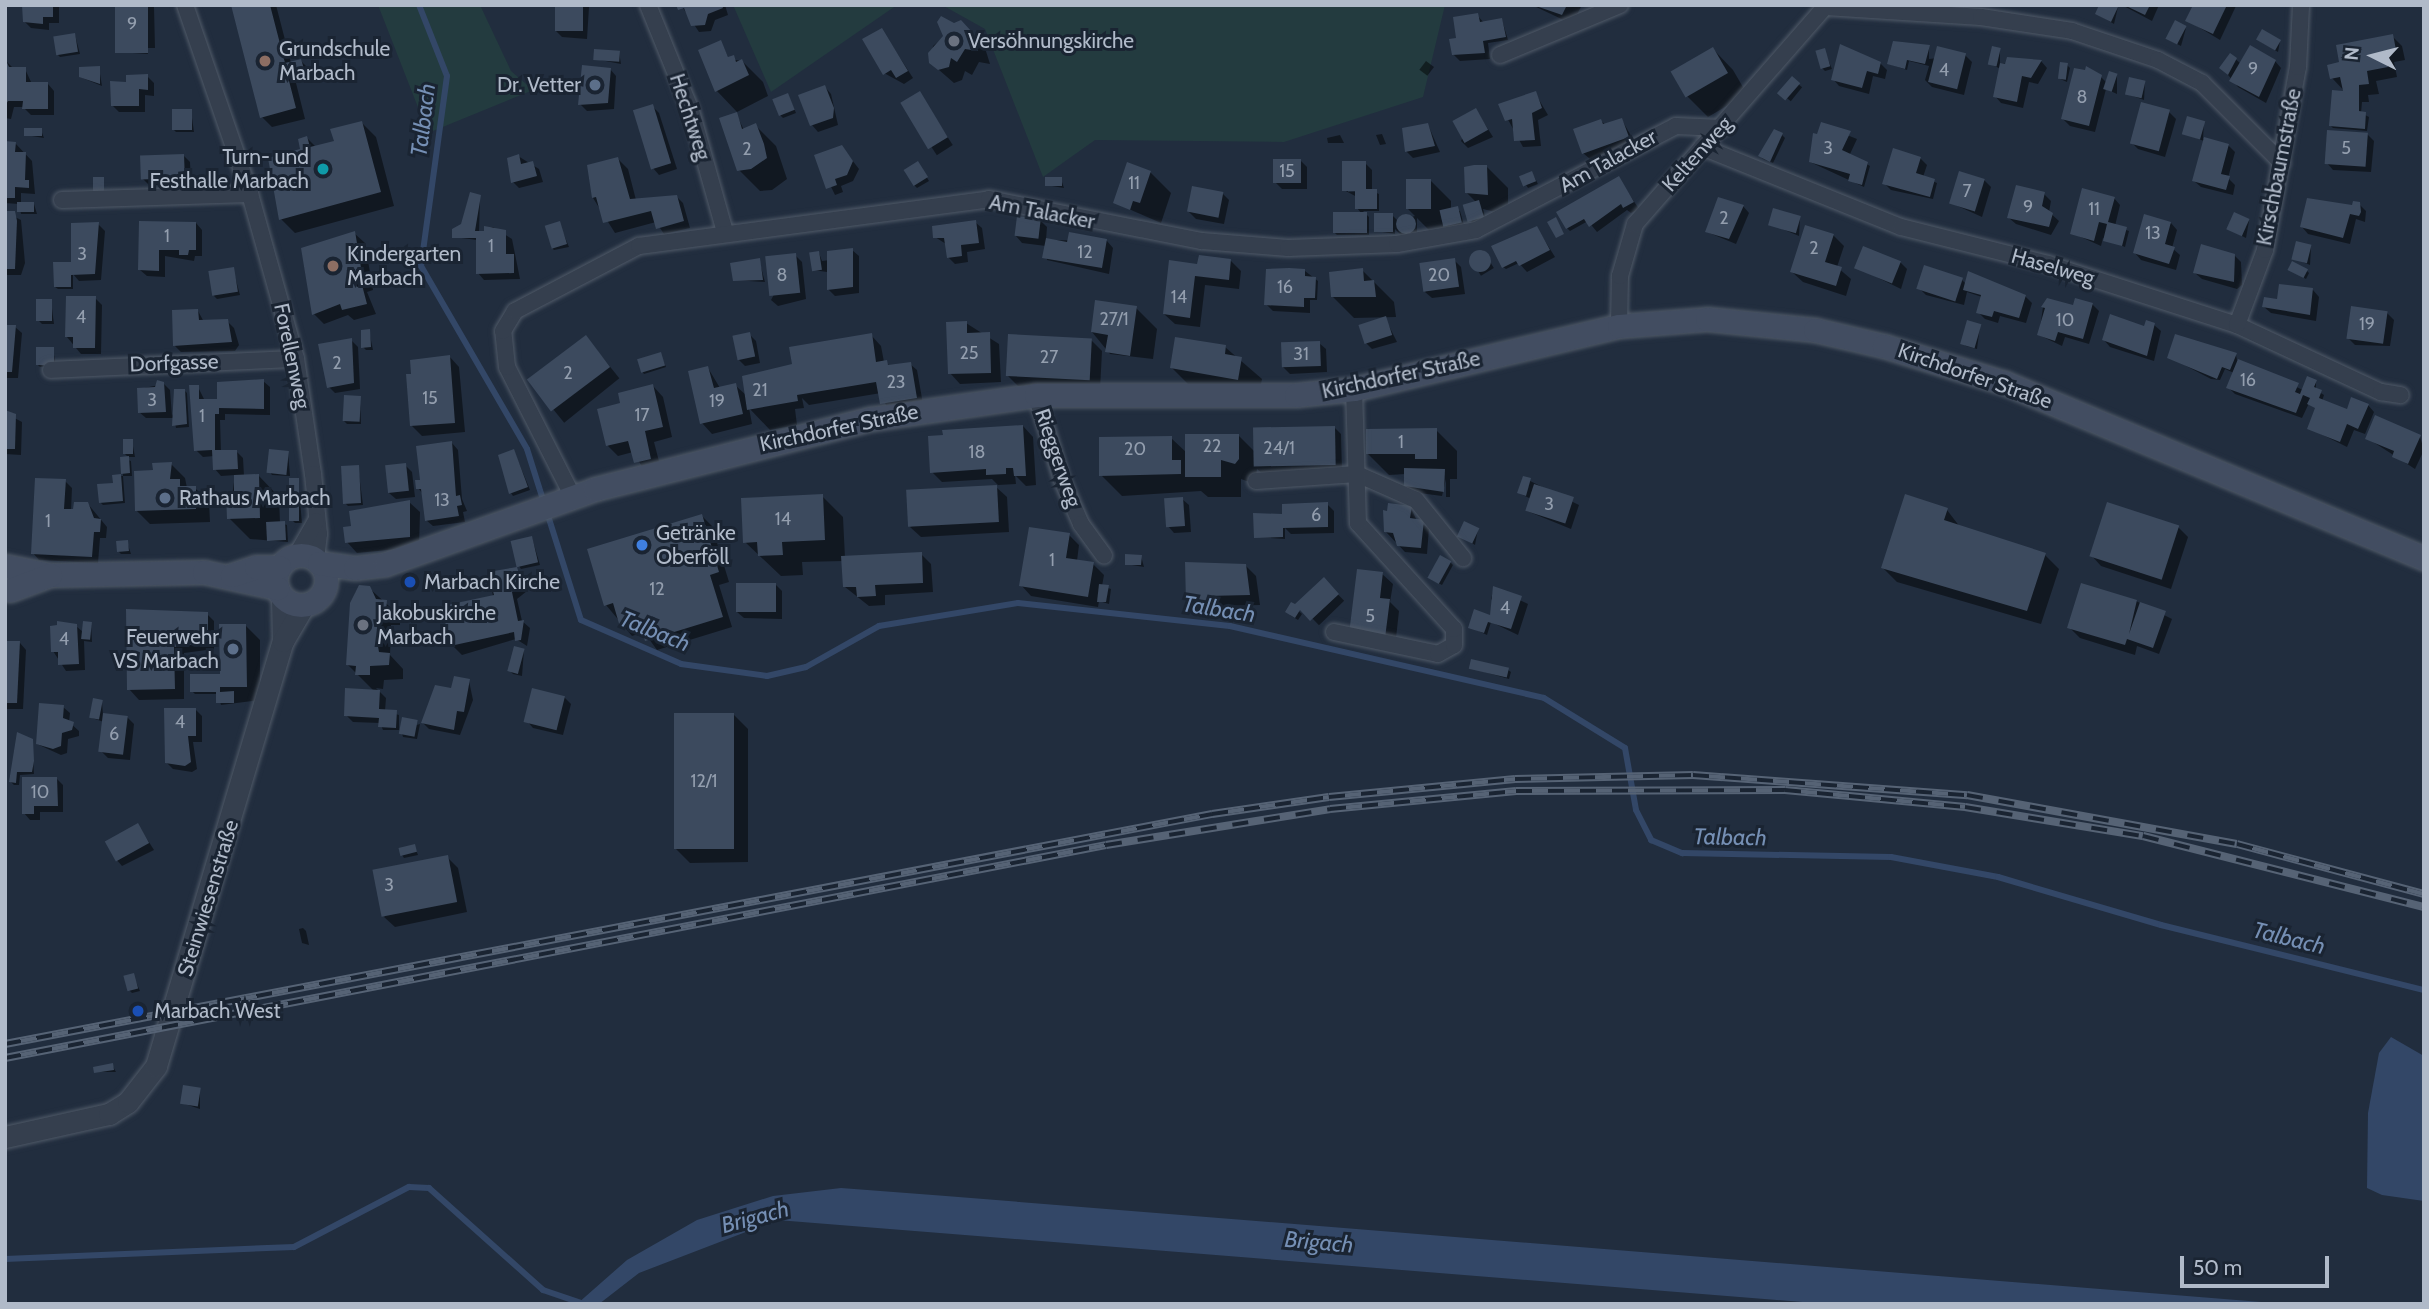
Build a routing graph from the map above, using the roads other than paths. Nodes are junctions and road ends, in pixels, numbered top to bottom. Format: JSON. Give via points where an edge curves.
{"nodes":[{"id":1,"x":185,"y":5,"type":"edge"},
{"id":2,"x":648,"y":5,"type":"edge"},
{"id":3,"x":1620,"y":5,"type":"edge"},
{"id":4,"x":2301,"y":5,"type":"edge"},
{"id":5,"x":1827,"y":6,"type":"edge"},
{"id":6,"x":1500,"y":55,"type":"dead end"},
{"id":7,"x":1721,"y":128,"type":"junction"},
{"id":8,"x":1702,"y":147,"type":"junction"},
{"id":9,"x":2282,"y":163,"type":"junction"},
{"id":10,"x":250,"y":194,"type":"junction"},
{"id":11,"x":62,"y":200,"type":"dead end"},
{"id":12,"x":725,"y":232,"type":"junction"},
{"id":13,"x":2236,"y":325,"type":"junction"},
{"id":14,"x":1619,"y":326,"type":"junction"},
{"id":15,"x":296,"y":359,"type":"junction"},
{"id":16,"x":51,"y":370,"type":"dead end"},
{"id":17,"x":1354,"y":389,"type":"junction"},
{"id":18,"x":1036,"y":395,"type":"junction"},
{"id":19,"x":2401,"y":395,"type":"dead end"},
{"id":20,"x":1357,"y":474,"type":"junction"},
{"id":21,"x":1256,"y":481,"type":"dead end"},
{"id":22,"x":553,"y":504,"type":"junction"},
{"id":23,"x":1104,"y":556,"type":"dead end"},
{"id":24,"x":1463,"y":558,"type":"dead end"},
{"id":25,"x":2424,"y":558,"type":"edge"},
{"id":26,"x":355,"y":568,"type":"junction"},
{"id":27,"x":295,"y":572,"type":"junction"},
{"id":28,"x":6,"y":581,"type":"edge"},
{"id":29,"x":325,"y":587,"type":"junction"},
{"id":30,"x":304,"y":605,"type":"junction"},
{"id":31,"x":1334,"y":632,"type":"dead end"},
{"id":32,"x":283,"y":641,"type":"junction"},
{"id":33,"x":5,"y":1137,"type":"edge"}],
"edges":[{"from":1,"to":10,"type":"street","name":"Forellenweg"},
{"from":2,"to":12,"type":"street","name":"Hechtweg","via":[[691,111]]},
{"from":3,"to":6,"type":"street"},
{"from":4,"to":9,"type":"street","name":"Kirschbaumstraße","via":[[2299,55]]},
{"from":5,"to":7,"type":"street","name":"Keltenweg"},
{"from":5,"to":9,"type":"street","via":[[1981,17],[2072,31],[2158,60],[2202,83]]},
{"from":7,"to":8,"type":"street","name":"Keltenweg"},
{"from":7,"to":12,"type":"street","name":"Am Talacker","via":[[1676,126],[1476,230],[1397,244],[1288,248],[1202,241],[989,198]]},
{"from":8,"to":13,"type":"street","name":"Haselweg","via":[[1901,227],[2048,264]]},
{"from":8,"to":14,"type":"street","name":"Keltenweg","via":[[1635,224],[1620,276]]},
{"from":9,"to":13,"type":"street","name":"Kirschbaumstraße","via":[[2265,250]]},
{"from":10,"to":11,"type":"street"},
{"from":10,"to":15,"type":"street","name":"Forellenweg"},
{"from":12,"to":22,"type":"street","name":"Am Talacker","via":[[639,246],[515,311],[503,331],[508,367]]},
{"from":13,"to":19,"type":"street","name":"Haselweg","via":[[2381,392]]},
{"from":14,"to":17,"type":"main road","name":"Kirchdorfer Straße"},
{"from":14,"to":25,"type":"main road","name":"Kirchdorfer Straße","via":[[1665,320],[1749,321],[1884,345],[2005,383]]},
{"from":15,"to":16,"type":"street","name":"Dorfgasse"},
{"from":15,"to":27,"type":"street","name":"Forellenweg","via":[[316,521]]},
{"from":17,"to":18,"type":"main road","name":"Kirchdorfer Straße","via":[[1296,396]]},
{"from":17,"to":20,"type":"street"},
{"from":18,"to":22,"type":"main road","name":"Kirchdorfer Straße","via":[[870,419],[682,464]]},
{"from":18,"to":23,"type":"street","name":"Rieggerweg","via":[[1062,480],[1081,524]]},
{"from":20,"to":21,"type":"street"},
{"from":20,"to":24,"type":"street","via":[[1416,500]]},
{"from":20,"to":31,"type":"street","via":[[1358,523],[1454,629],[1454,645],[1438,654]]},
{"from":22,"to":26,"type":"main road","name":"Kirchdorfer Straße","via":[[423,553]]},
{"from":26,"to":27,"type":"main road","name":"Kirchdorfer Straße"},
{"from":26,"to":29,"type":"main road","name":"Kirchdorfer Straße"},
{"from":27,"to":28,"type":"main road","name":"Kirchdorfer Straße","via":[[256,567],[232,575],[50,575]]},
{"from":27,"to":29,"type":"main road"},
{"from":27,"to":30,"type":"main road"},
{"from":27,"to":32,"type":"street","name":"Steinwiesenstraße"},
{"from":29,"to":30,"type":"main road","name":"Kirchdorfer Straße","via":[[317,599]]},
{"from":30,"to":32,"type":"street","name":"Steinwiesenstraße"},
{"from":32,"to":33,"type":"street","name":"Steinwiesenstraße","via":[[156,1066],[128,1102],[108,1114]]}]}
